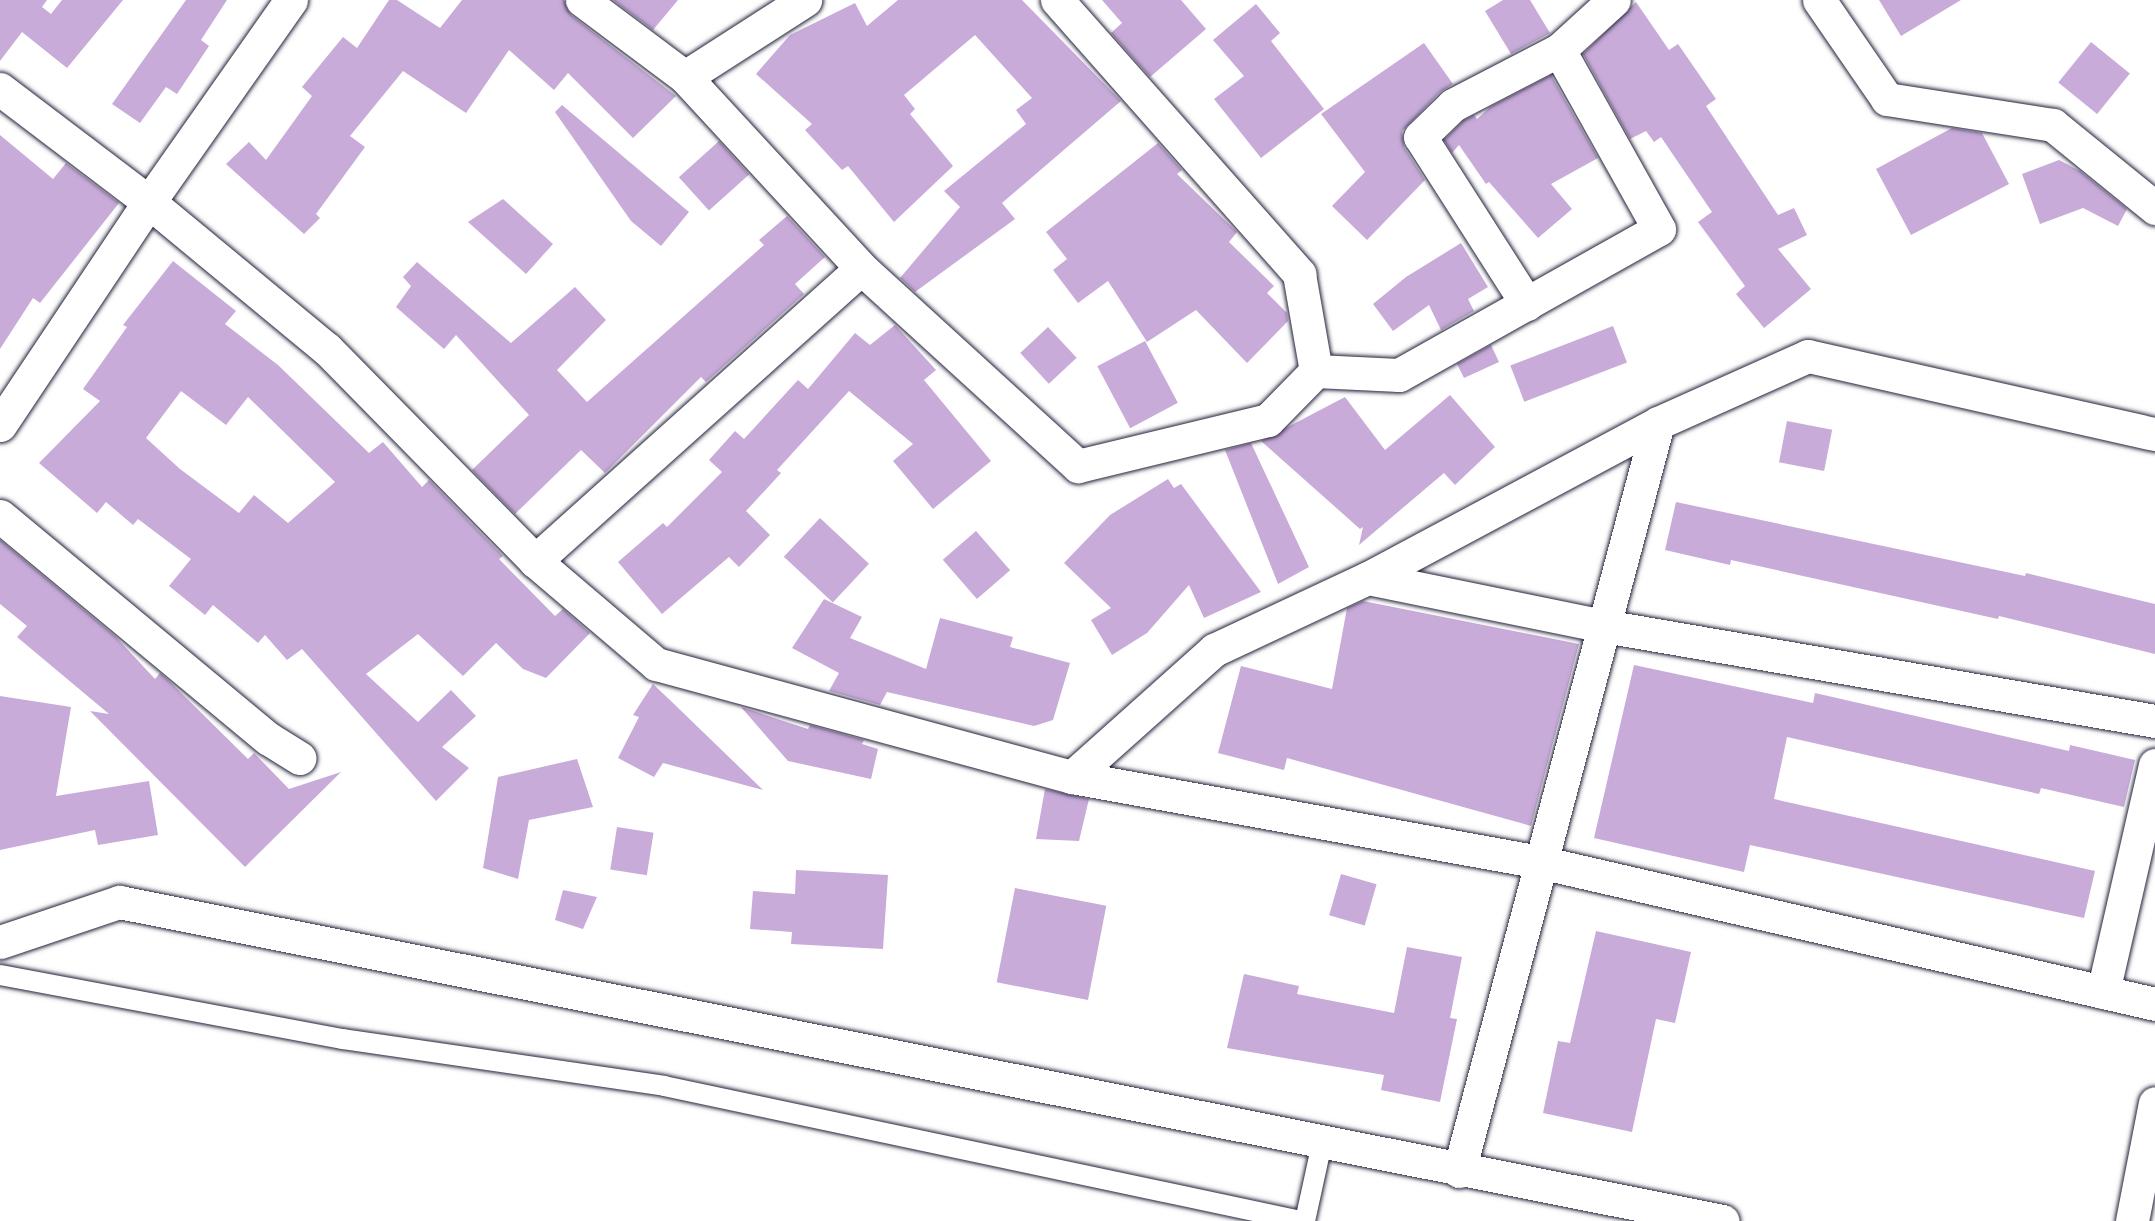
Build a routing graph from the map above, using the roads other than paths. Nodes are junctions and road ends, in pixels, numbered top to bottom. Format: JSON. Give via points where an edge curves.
{"nodes":[{"id":1,"x":291,"y":0,"type":"edge"},
{"id":2,"x":582,"y":0,"type":"edge"},
{"id":3,"x":805,"y":0,"type":"edge"},
{"id":4,"x":1057,"y":0,"type":"edge"},
{"id":5,"x":1614,"y":0,"type":"edge"},
{"id":6,"x":1819,"y":0,"type":"edge"},
{"id":7,"x":1559,"y":50,"type":"junction"},
{"id":8,"x":685,"y":77,"type":"junction"},
{"id":9,"x":0,"y":89,"type":"edge"},
{"id":10,"x":149,"y":202,"type":"junction"},
{"id":11,"x":2155,"y":208,"type":"edge"},
{"id":12,"x":861,"y":268,"type":"junction"},
{"id":13,"x":1527,"y":304,"type":"junction"},
{"id":14,"x":1316,"y":371,"type":"junction"},
{"id":15,"x":1658,"y":423,"type":"junction"},
{"id":16,"x":0,"y":425,"type":"edge"},
{"id":17,"x":2155,"y":434,"type":"edge"},
{"id":18,"x":0,"y":516,"type":"edge"},
{"id":19,"x":535,"y":561,"type":"junction"},
{"id":20,"x":1368,"y":578,"type":"junction"},
{"id":21,"x":1604,"y":626,"type":"junction"},
{"id":22,"x":2155,"y":721,"type":"edge"},
{"id":23,"x":300,"y":758,"type":"dead end"},
{"id":24,"x":2155,"y":765,"type":"edge"},
{"id":25,"x":1072,"y":777,"type":"junction"},
{"id":26,"x":1544,"y":862,"type":"junction"},
{"id":27,"x":0,"y":942,"type":"edge"},
{"id":28,"x":0,"y":975,"type":"edge"},
{"id":29,"x":2103,"y":992,"type":"junction"},
{"id":30,"x":2155,"y":1004,"type":"edge"},
{"id":31,"x":2155,"y":1103,"type":"edge"},
{"id":32,"x":1322,"y":1143,"type":"junction"},
{"id":33,"x":1459,"y":1171,"type":"junction"},
{"id":34,"x":1301,"y":1221,"type":"edge"},
{"id":35,"x":1305,"y":1221,"type":"edge"},
{"id":36,"x":1723,"y":1221,"type":"edge"},
{"id":37,"x":2132,"y":1221,"type":"edge"}],
"edges":[{"from":1,"to":10,"type":"street"},
{"from":2,"to":8,"type":"street"},
{"from":3,"to":8,"type":"street"},
{"from":4,"to":14,"type":"street","via":[[1299,274]]},
{"from":5,"to":7,"type":"street"},
{"from":6,"to":11,"type":"street","via":[[1887,99],[2053,125]]},
{"from":7,"to":13,"type":"street","via":[[1659,229]]},
{"from":7,"to":13,"type":"street","via":[[1453,105],[1420,137]]},
{"from":8,"to":12,"type":"street"},
{"from":9,"to":10,"type":"street"},
{"from":10,"to":16,"type":"street"},
{"from":10,"to":19,"type":"street","via":[[327,349]]},
{"from":12,"to":14,"type":"street","via":[[1078,466],[1268,420]]},
{"from":12,"to":19,"type":"street"},
{"from":13,"to":14,"type":"street","via":[[1399,375]]},
{"from":15,"to":17,"type":"street","via":[[1808,356]]},
{"from":15,"to":20,"type":"street"},
{"from":15,"to":21,"type":"street"},
{"from":18,"to":23,"type":"street","via":[[269,740]]},
{"from":19,"to":25,"type":"street","via":[[656,664]]},
{"from":20,"to":21,"type":"street"},
{"from":20,"to":25,"type":"street","via":[[1214,650]]},
{"from":21,"to":22,"type":"street"},
{"from":21,"to":26,"type":"street"},
{"from":24,"to":29,"type":"street"},
{"from":25,"to":26,"type":"street"},
{"from":26,"to":29,"type":"street"},
{"from":26,"to":33,"type":"street"},
{"from":27,"to":32,"type":"street","via":[[119,902]]},
{"from":28,"to":34,"type":"lane","via":[[343,1039],[664,1086]]},
{"from":29,"to":30,"type":"street"},
{"from":31,"to":37,"type":"street"},
{"from":32,"to":33,"type":"street"},
{"from":32,"to":35,"type":"lane"},
{"from":33,"to":36,"type":"street"}]}
